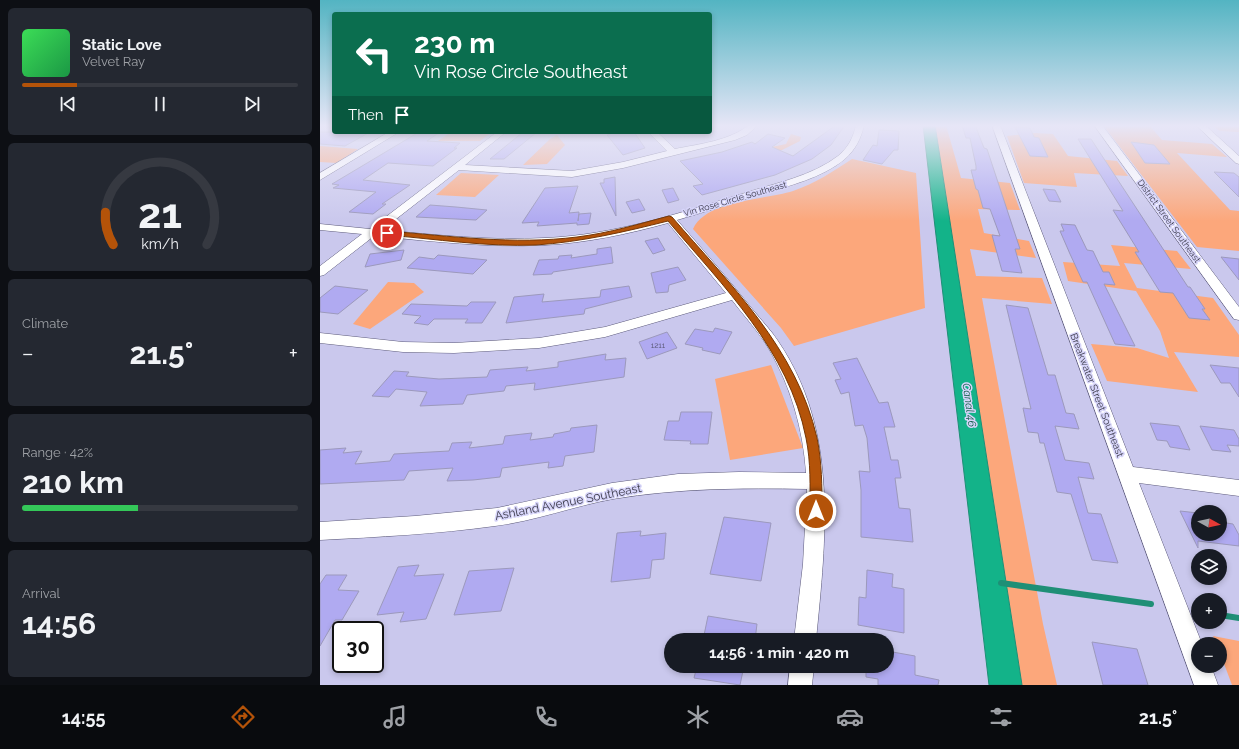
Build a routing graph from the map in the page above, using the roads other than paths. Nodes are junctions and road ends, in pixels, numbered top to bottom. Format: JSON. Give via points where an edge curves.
{"nodes":[{"id":1,"x":353,"y":157,"type":"edge"},
{"id":2,"x":469,"y":157,"type":"edge"},
{"id":3,"x":653,"y":157,"type":"edge"},
{"id":4,"x":841,"y":157,"type":"edge"},
{"id":5,"x":1008,"y":157,"type":"edge"},
{"id":6,"x":1122,"y":157,"type":"edge"},
{"id":7,"x":456,"y":167,"type":"junction"},
{"id":8,"x":320,"y":177,"type":"edge"},
{"id":9,"x":669,"y":218,"type":"junction"},
{"id":10,"x":320,"y":227,"type":"edge"},
{"id":11,"x":372,"y":232,"type":"junction"},
{"id":12,"x":320,"y":272,"type":"edge"},
{"id":13,"x":735,"y":295,"type":"junction"},
{"id":14,"x":1239,"y":316,"type":"edge"},
{"id":15,"x":320,"y":338,"type":"edge"},
{"id":16,"x":1127,"y":474,"type":"junction"},
{"id":17,"x":816,"y":481,"type":"junction"},
{"id":18,"x":1239,"y":488,"type":"edge"},
{"id":19,"x":320,"y":531,"type":"edge"},
{"id":20,"x":806,"y":633,"type":"edge"},
{"id":21,"x":1191,"y":646,"type":"edge"},
{"id":22,"x":801,"y":673,"type":"edge"},
{"id":23,"x":1201,"y":673,"type":"edge"},
{"id":24,"x":800,"y":685,"type":"edge"},
{"id":25,"x":1206,"y":685,"type":"edge"}],
"edges":[{"from":1,"to":8,"type":"street"},
{"from":2,"to":7,"type":"street"},
{"from":3,"to":7,"type":"street","via":[[572,174]]},
{"from":4,"to":9,"type":"street","name":"Vin Rose Circle Southeast","via":[[816,172],[785,184]]},
{"from":5,"to":16,"type":"street","name":"Breakwater Street Southeast"},
{"from":6,"to":14,"type":"street","name":"District Street Southeast"},
{"from":7,"to":11,"type":"street"},
{"from":9,"to":11,"type":"street","name":"Vin Rose Circle Southeast","via":[[617,232],[535,243],[501,243]]},
{"from":9,"to":13,"type":"street"},
{"from":10,"to":11,"type":"street","name":"Vin Rose Circle Southeast"},
{"from":11,"to":12,"type":"street"},
{"from":13,"to":15,"type":"street","via":[[605,332],[539,344],[454,348],[410,347]]},
{"from":13,"to":17,"type":"street","via":[[776,349],[798,391],[812,439]]},
{"from":16,"to":18,"type":"street"},
{"from":16,"to":21,"type":"street","name":"Breakwater Street Southeast"},
{"from":17,"to":19,"type":"street","name":"Ashland Avenue Southeast","via":[[678,482],[612,491],[498,517]]},
{"from":17,"to":20,"type":"street","via":[[816,541]]},
{"from":22,"to":24,"type":"street"},
{"from":23,"to":25,"type":"street","name":"Breakwater Street Southeast"}]}
